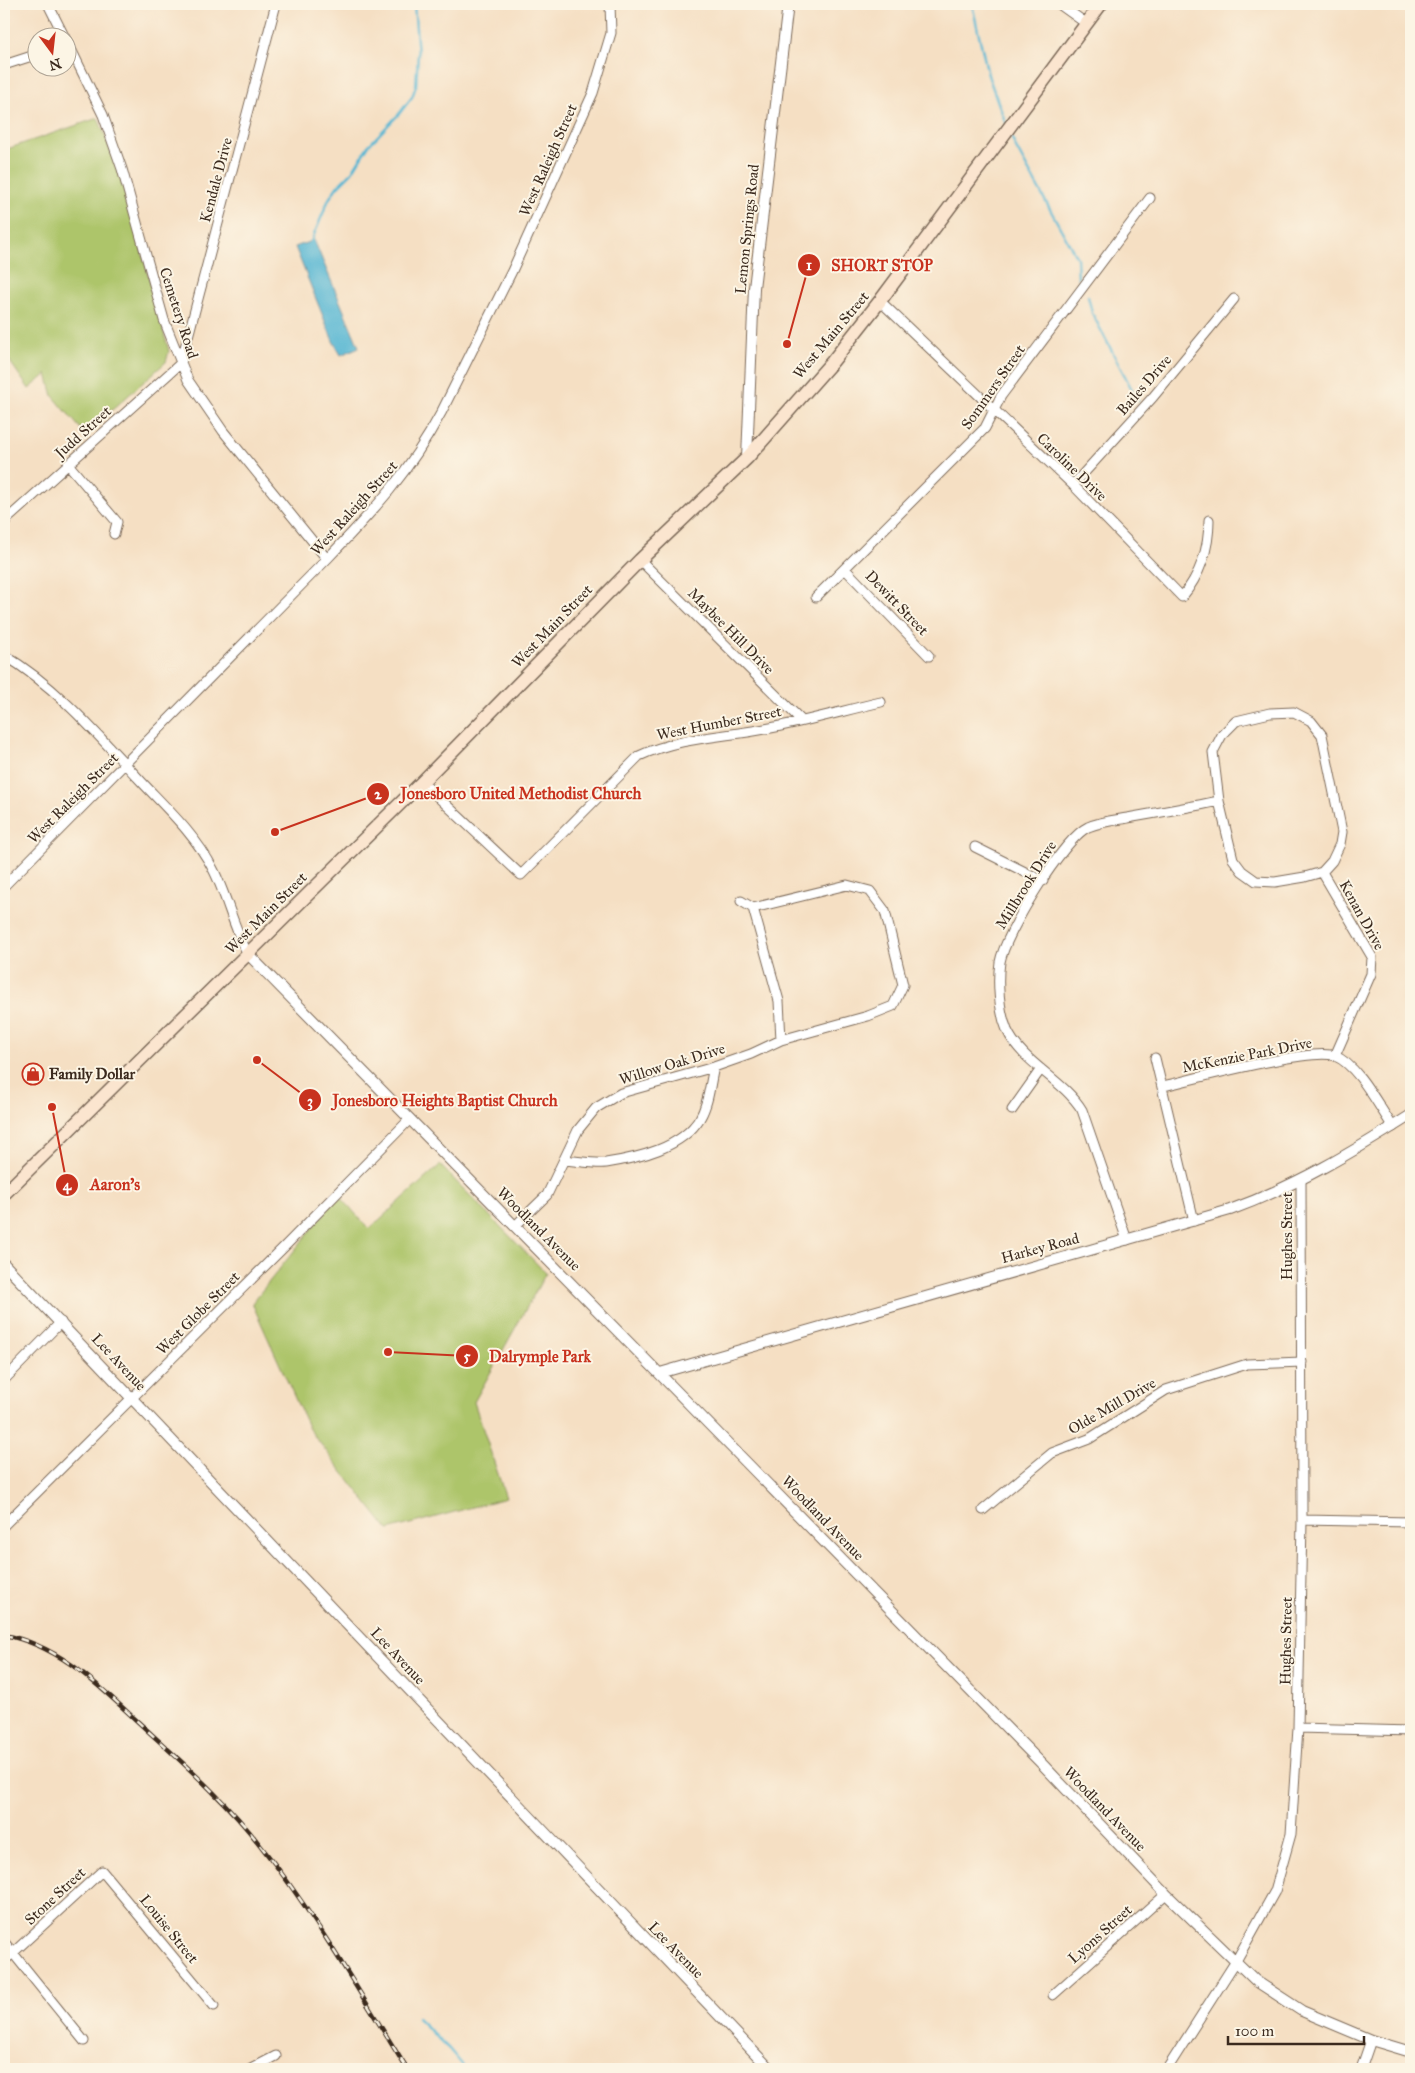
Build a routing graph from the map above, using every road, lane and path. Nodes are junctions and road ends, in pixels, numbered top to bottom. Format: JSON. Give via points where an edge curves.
{"nodes":[{"id":1,"x":48,"y":4,"type":"edge"},
{"id":2,"x":276,"y":4,"type":"edge"},
{"id":3,"x":610,"y":4,"type":"edge"},
{"id":4,"x":788,"y":4,"type":"edge"},
{"id":5,"x":1058,"y":4,"type":"edge"},
{"id":6,"x":1101,"y":4,"type":"edge"},
{"id":7,"x":1087,"y":24,"type":"junction"},
{"id":8,"x":60,"y":28,"type":"edge"},
{"id":9,"x":28,"y":57,"type":"edge"},
{"id":10,"x":78,"y":64,"type":"edge"},
{"id":11,"x":4,"y":65,"type":"edge"},
{"id":12,"x":1150,"y":198,"type":"dead end"},
{"id":13,"x":1234,"y":299,"type":"dead end"},
{"id":14,"x":880,"y":301,"type":"junction"},
{"id":15,"x":181,"y":363,"type":"junction"},
{"id":16,"x":994,"y":410,"type":"junction"},
{"id":17,"x":746,"y":458,"type":"junction"},
{"id":18,"x":68,"y":464,"type":"junction"},
{"id":19,"x":1073,"y":485,"type":"junction"},
{"id":20,"x":4,"y":508,"type":"edge"},
{"id":21,"x":7,"y":519,"type":"edge"},
{"id":22,"x":1209,"y":520,"type":"dead end"},
{"id":23,"x":114,"y":534,"type":"dead end"},
{"id":24,"x":327,"y":559,"type":"junction"},
{"id":25,"x":640,"y":560,"type":"junction"},
{"id":26,"x":845,"y":570,"type":"junction"},
{"id":27,"x":816,"y":597,"type":"dead end"},
{"id":28,"x":4,"y":655,"type":"edge"},
{"id":29,"x":929,"y":656,"type":"dead end"},
{"id":30,"x":880,"y":702,"type":"dead end"},
{"id":31,"x":802,"y":721,"type":"junction"},
{"id":32,"x":125,"y":764,"type":"junction"},
{"id":33,"x":422,"y":782,"type":"junction"},
{"id":34,"x":1219,"y":802,"type":"junction"},
{"id":35,"x":975,"y":847,"type":"dead end"},
{"id":36,"x":1322,"y":872,"type":"junction"},
{"id":37,"x":1043,"y":881,"type":"junction"},
{"id":38,"x":4,"y":886,"type":"edge"},
{"id":39,"x":741,"y":901,"type":"dead end"},
{"id":40,"x":753,"y":908,"type":"junction"},
{"id":41,"x":248,"y":954,"type":"junction"},
{"id":42,"x":781,"y":1040,"type":"junction"},
{"id":43,"x":1335,"y":1056,"type":"junction"},
{"id":44,"x":1155,"y":1058,"type":"dead end"},
{"id":45,"x":714,"y":1067,"type":"junction"},
{"id":46,"x":1041,"y":1069,"type":"junction"},
{"id":47,"x":1163,"y":1086,"type":"junction"},
{"id":48,"x":1012,"y":1110,"type":"dead end"},
{"id":49,"x":1411,"y":1115,"type":"edge"},
{"id":50,"x":410,"y":1119,"type":"junction"},
{"id":51,"x":1392,"y":1127,"type":"junction"},
{"id":52,"x":564,"y":1160,"type":"junction"},
{"id":53,"x":1301,"y":1181,"type":"junction"},
{"id":54,"x":4,"y":1194,"type":"edge"},
{"id":55,"x":1194,"y":1221,"type":"junction"},
{"id":56,"x":515,"y":1226,"type":"junction"},
{"id":57,"x":1128,"y":1240,"type":"junction"},
{"id":58,"x":4,"y":1264,"type":"edge"},
{"id":59,"x":61,"y":1322,"type":"junction"},
{"id":60,"x":1302,"y":1362,"type":"junction"},
{"id":61,"x":660,"y":1373,"type":"junction"},
{"id":62,"x":4,"y":1380,"type":"edge"},
{"id":63,"x":131,"y":1398,"type":"junction"},
{"id":64,"x":983,"y":1510,"type":"dead end"},
{"id":65,"x":1302,"y":1520,"type":"junction"},
{"id":66,"x":1411,"y":1522,"type":"edge"},
{"id":67,"x":4,"y":1525,"type":"edge"},
{"id":68,"x":1298,"y":1728,"type":"junction"},
{"id":69,"x":1411,"y":1731,"type":"edge"},
{"id":70,"x":102,"y":1871,"type":"joint"},
{"id":71,"x":1166,"y":1894,"type":"junction"},
{"id":72,"x":4,"y":1942,"type":"edge"},
{"id":73,"x":13,"y":1953,"type":"junction"},
{"id":74,"x":4,"y":1961,"type":"edge"},
{"id":75,"x":1236,"y":1961,"type":"junction"},
{"id":76,"x":1053,"y":1995,"type":"dead end"},
{"id":77,"x":214,"y":2006,"type":"dead end"},
{"id":78,"x":1370,"y":2040,"type":"junction"},
{"id":79,"x":84,"y":2041,"type":"dead end"},
{"id":80,"x":1411,"y":2052,"type":"edge"},
{"id":81,"x":276,"y":2056,"type":"dead end"},
{"id":82,"x":251,"y":2069,"type":"edge"},
{"id":83,"x":770,"y":2069,"type":"edge"},
{"id":84,"x":1167,"y":2069,"type":"edge"},
{"id":85,"x":1361,"y":2069,"type":"edge"}],
"edges":[{"from":1,"to":8,"type":"street"},
{"from":2,"to":15,"type":"street","name":"Kendale Drive"},
{"from":3,"to":24,"type":"street","name":"West Raleigh Street","via":[[611,33],[593,93],[529,236],[445,405],[424,445],[400,479]]},
{"from":4,"to":17,"type":"street","name":"Lemon Springs Road","via":[[754,288]]},
{"from":5,"to":7,"type":"street"},
{"from":6,"to":7,"type":"main road","name":"West Main Street"},
{"from":7,"to":14,"type":"main road","name":"West Main Street"},
{"from":9,"to":11,"type":"street"},
{"from":10,"to":15,"type":"street","name":"Cemetery Road","via":[[103,115],[122,169],[164,320]]},
{"from":12,"to":16,"type":"street","name":"Sommers Street","via":[[1001,396]]},
{"from":13,"to":19,"type":"street","name":"Bailes Drive","via":[[1153,397]]},
{"from":14,"to":16,"type":"street","name":"Caroline Drive"},
{"from":14,"to":17,"type":"main road","name":"West Main Street","via":[[832,362]]},
{"from":15,"to":18,"type":"street","name":"Judd Street"},
{"from":15,"to":24,"type":"street","name":"Cemetery Road","via":[[203,404]]},
{"from":16,"to":19,"type":"street","name":"Caroline Drive"},
{"from":16,"to":26,"type":"street","name":"Sommers Street","via":[[985,428]]},
{"from":17,"to":25,"type":"main road","name":"West Main Street"},
{"from":18,"to":21,"type":"street","name":"Judd Street"},
{"from":18,"to":23,"type":"street","via":[[117,522]]},
{"from":19,"to":22,"type":"street","name":"Caroline Drive","via":[[1182,597],[1203,562]]},
{"from":20,"to":21,"type":"street"},
{"from":24,"to":32,"type":"street","name":"West Raleigh Street"},
{"from":25,"to":31,"type":"street","name":"Maybee Hill Drive"},
{"from":25,"to":33,"type":"main road","name":"West Main Street"},
{"from":26,"to":27,"type":"street","name":"Sommers Street"},
{"from":26,"to":29,"type":"street","name":"Dewitt Street"},
{"from":28,"to":32,"type":"street","via":[[56,693]]},
{"from":30,"to":31,"type":"street","name":"West Humber Street"},
{"from":31,"to":33,"type":"street","name":"West Humber Street","via":[[692,739],[658,747],[639,756],[521,875]]},
{"from":32,"to":38,"type":"street","name":"West Raleigh Street"},
{"from":32,"to":41,"type":"street","via":[[192,836],[213,869],[237,934]]},
{"from":33,"to":41,"type":"main road","name":"West Main Street"},
{"from":34,"to":36,"type":"street","via":[[1233,859],[1256,881],[1275,882]]},
{"from":34,"to":36,"type":"street","via":[[1213,752],[1222,735],[1236,721],[1270,713],[1294,712],[1311,720],[1326,747],[1342,832],[1336,855]]},
{"from":34,"to":37,"type":"street","name":"Millbrook Drive","via":[[1088,827],[1070,841]]},
{"from":35,"to":37,"type":"street"},
{"from":36,"to":43,"type":"street","name":"Kenan Drive","via":[[1372,957],[1371,974]]},
{"from":37,"to":46,"type":"street","name":"Millbrook Drive","via":[[1005,946],[999,975],[1002,1013],[1008,1031]]},
{"from":39,"to":40,"type":"street"},
{"from":40,"to":42,"type":"street","via":[[779,1001]]},
{"from":40,"to":42,"type":"street","name":"Willow Oak Drive","via":[[847,884],[870,891],[884,911],[903,985],[893,1006]]},
{"from":41,"to":50,"type":"street","name":"Woodland Avenue"},
{"from":41,"to":54,"type":"main road","name":"West Main Street"},
{"from":42,"to":45,"type":"street","name":"Willow Oak Drive"},
{"from":43,"to":47,"type":"street","name":"McKenzie Park Drive","via":[[1299,1056]]},
{"from":43,"to":51,"type":"street","name":"McKenzie Park Drive","via":[[1358,1075]]},
{"from":44,"to":47,"type":"street"},
{"from":45,"to":52,"type":"street","name":"Willow Oak Drive","via":[[621,1093],[596,1108],[578,1130]]},
{"from":45,"to":52,"type":"street","via":[[700,1118],[670,1145],[640,1156],[604,1163]]},
{"from":46,"to":48,"type":"street"},
{"from":46,"to":57,"type":"street","name":"Millbrook Drive","via":[[1071,1093],[1082,1110]]},
{"from":47,"to":55,"type":"street"},
{"from":49,"to":51,"type":"street","name":"Harkey Road"},
{"from":50,"to":56,"type":"street","name":"Woodland Avenue"},
{"from":50,"to":63,"type":"street","name":"West Globe Street"},
{"from":51,"to":53,"type":"street","name":"Harkey Road"},
{"from":52,"to":56,"type":"street","name":"Willow Oak Drive","via":[[547,1194]]},
{"from":53,"to":55,"type":"street","name":"Harkey Road"},
{"from":53,"to":60,"type":"street","name":"Hughes Street"},
{"from":55,"to":57,"type":"street","name":"Harkey Road"},
{"from":56,"to":61,"type":"street","name":"Woodland Avenue"},
{"from":57,"to":61,"type":"street","name":"Harkey Road","via":[[983,1278]]},
{"from":58,"to":59,"type":"street","name":"Lee Avenue"},
{"from":59,"to":62,"type":"street"},
{"from":59,"to":63,"type":"street","name":"Lee Avenue"},
{"from":60,"to":64,"type":"street","name":"Olde Mill Drive","via":[[1247,1364],[1166,1390],[1089,1439],[1052,1453]]},
{"from":60,"to":65,"type":"street","name":"Hughes Street"},
{"from":61,"to":71,"type":"street","name":"Woodland Avenue"},
{"from":63,"to":67,"type":"street","name":"West Globe Street"},
{"from":63,"to":83,"type":"street","name":"Lee Avenue"},
{"from":65,"to":66,"type":"street"},
{"from":65,"to":68,"type":"street","name":"Hughes Street"},
{"from":68,"to":69,"type":"street"},
{"from":68,"to":75,"type":"street","name":"Hughes Street","via":[[1287,1854],[1275,1892]]},
{"from":70,"to":73,"type":"street","name":"Stone Street"},
{"from":70,"to":77,"type":"street","name":"Louise Street"},
{"from":71,"to":75,"type":"street","name":"Woodland Avenue"},
{"from":71,"to":76,"type":"street","name":"Lyons Street"},
{"from":72,"to":73,"type":"street"},
{"from":73,"to":74,"type":"street","name":"Stone Street"},
{"from":73,"to":79,"type":"street"},
{"from":75,"to":78,"type":"street","name":"Woodland Avenue","via":[[1256,1981],[1302,2011]]},
{"from":75,"to":84,"type":"street","name":"Hughes Street"},
{"from":78,"to":80,"type":"street","name":"Woodland Avenue"},
{"from":78,"to":85,"type":"street"},
{"from":81,"to":82,"type":"street"}]}
